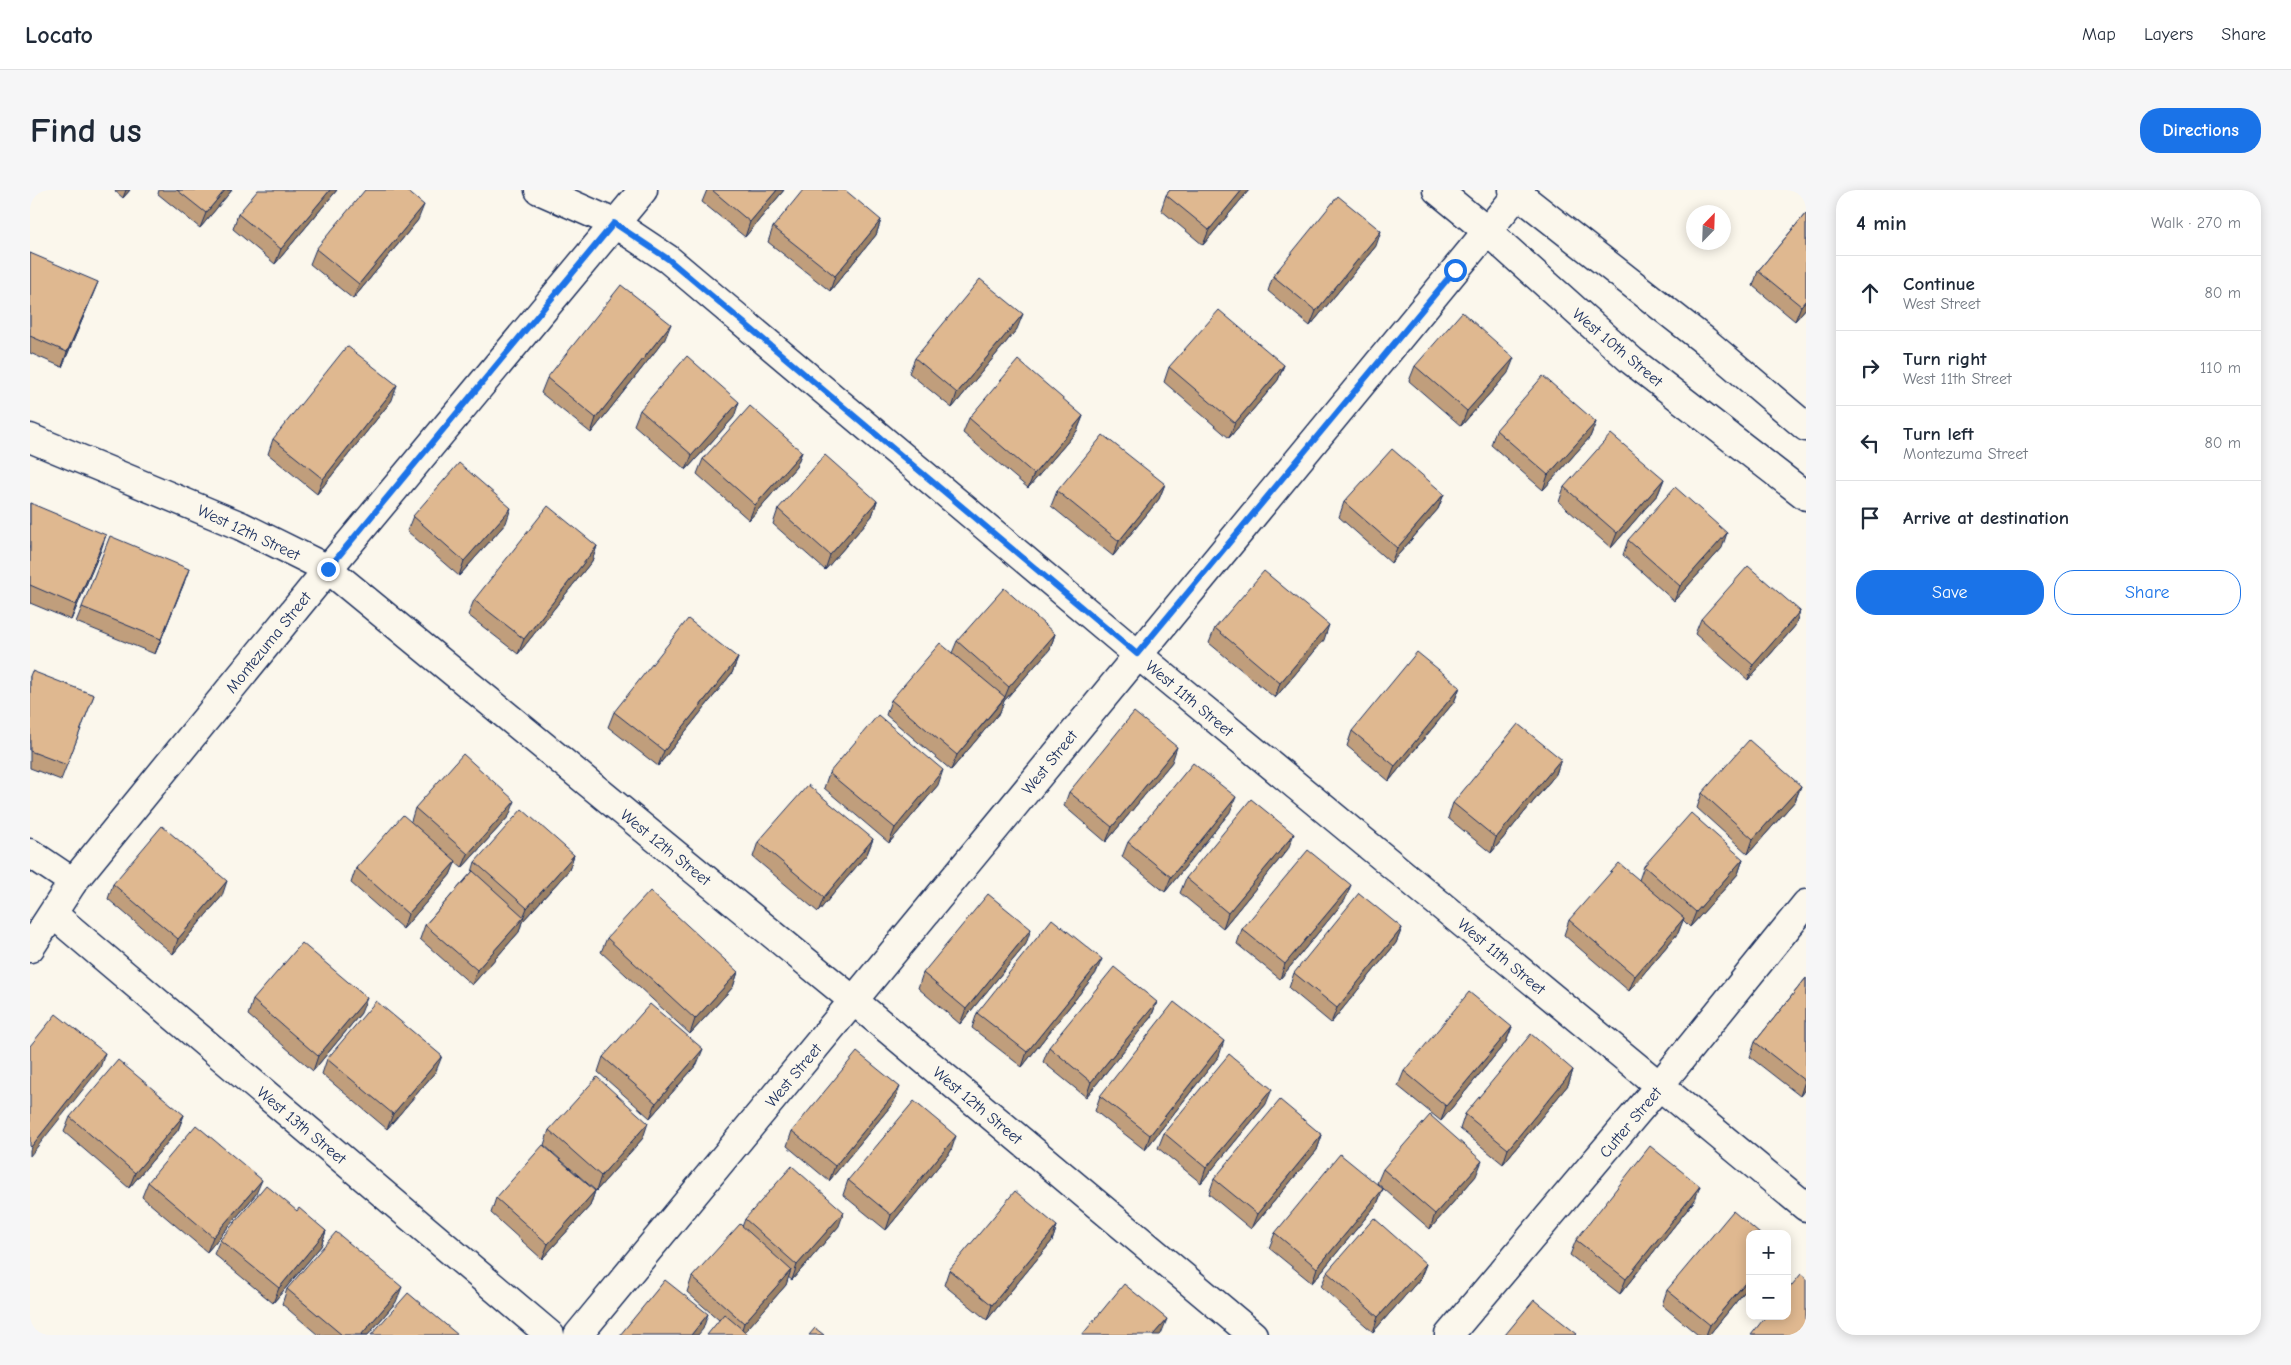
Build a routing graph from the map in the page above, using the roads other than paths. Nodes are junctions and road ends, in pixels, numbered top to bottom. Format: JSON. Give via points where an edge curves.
{"nodes":[{"id":1,"x":539,"y":190,"type":"edge"},
{"id":2,"x":643,"y":190,"type":"edge"},
{"id":3,"x":1437,"y":190,"type":"edge"},
{"id":4,"x":1517,"y":191,"type":"edge"},
{"id":5,"x":614,"y":223,"type":"junction"},
{"id":6,"x":1487,"y":231,"type":"junction"},
{"id":7,"x":1806,"y":426,"type":"edge"},
{"id":8,"x":30,"y":438,"type":"edge"},
{"id":9,"x":1806,"y":496,"type":"edge"},
{"id":10,"x":328,"y":569,"type":"junction"},
{"id":11,"x":1137,"y":654,"type":"junction"},
{"id":12,"x":30,"y":853,"type":"edge"},
{"id":13,"x":73,"y":882,"type":"junction"},
{"id":14,"x":1806,"y":904,"type":"edge"},
{"id":15,"x":53,"y":914,"type":"junction"},
{"id":16,"x":30,"y":948,"type":"edge"},
{"id":17,"x":854,"y":1001,"type":"junction"},
{"id":18,"x":1660,"y":1086,"type":"junction"},
{"id":19,"x":1806,"y":1207,"type":"edge"},
{"id":20,"x":550,"y":1335,"type":"edge"},
{"id":21,"x":578,"y":1335,"type":"edge"},
{"id":22,"x":1253,"y":1335,"type":"edge"},
{"id":23,"x":1449,"y":1335,"type":"edge"}],
"edges":[{"from":1,"to":5,"type":"street","name":"West 11th Street"},
{"from":2,"to":5,"type":"street","name":"Montezuma Street"},
{"from":3,"to":6,"type":"street","name":"West 10th Street"},
{"from":4,"to":6,"type":"street","name":"West Street"},
{"from":4,"to":7,"type":"street"},
{"from":5,"to":10,"type":"street","name":"Montezuma Street"},
{"from":5,"to":11,"type":"street","name":"West 11th Street","via":[[668,259]]},
{"from":6,"to":9,"type":"street","name":"West 10th Street","via":[[1632,361]]},
{"from":6,"to":11,"type":"street","name":"West Street"},
{"from":8,"to":10,"type":"street","name":"West 12th Street","via":[[241,526]]},
{"from":10,"to":13,"type":"street","name":"Montezuma Street"},
{"from":10,"to":17,"type":"street","name":"West 12th Street"},
{"from":11,"to":17,"type":"street","name":"West Street"},
{"from":11,"to":18,"type":"street","name":"West 11th Street"},
{"from":12,"to":13,"type":"street"},
{"from":13,"to":15,"type":"street","name":"Montezuma Street"},
{"from":14,"to":18,"type":"street","name":"Cutter Street"},
{"from":15,"to":16,"type":"street","name":"Montezuma Street"},
{"from":15,"to":20,"type":"street","name":"West 13th Street"},
{"from":17,"to":21,"type":"street","name":"West Street"},
{"from":17,"to":22,"type":"street","name":"West 12th Street"},
{"from":18,"to":19,"type":"street","name":"West 11th Street"},
{"from":18,"to":23,"type":"street","name":"Cutter Street"}]}
